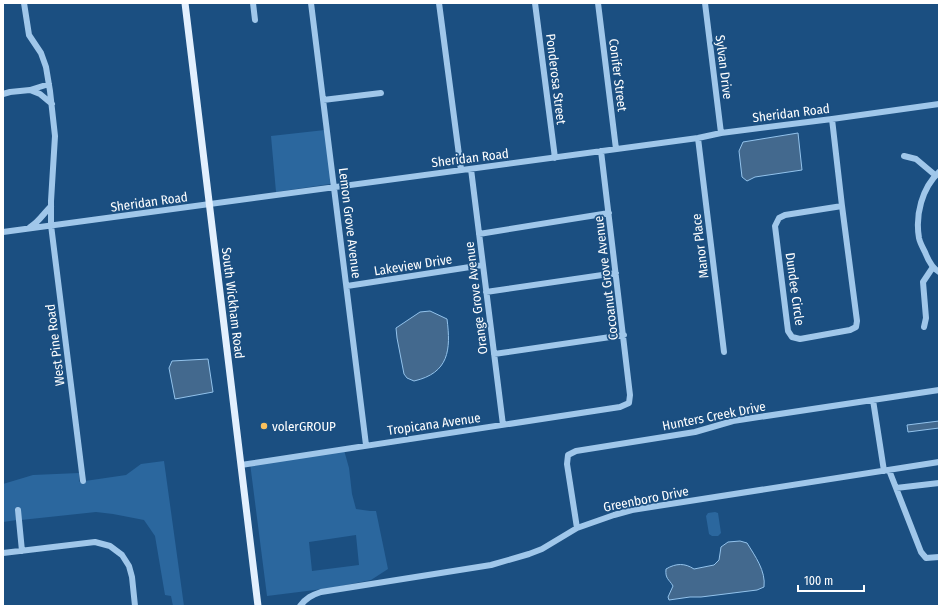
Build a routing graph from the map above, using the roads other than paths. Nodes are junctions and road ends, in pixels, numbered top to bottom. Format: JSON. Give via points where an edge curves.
{"nodes":[{"id":1,"x":24,"y":3,"type":"edge"},
{"id":2,"x":184,"y":3,"type":"edge"},
{"id":3,"x":253,"y":3,"type":"edge"},
{"id":4,"x":311,"y":3,"type":"edge"},
{"id":5,"x":439,"y":3,"type":"edge"},
{"id":6,"x":535,"y":3,"type":"edge"},
{"id":7,"x":598,"y":3,"type":"edge"},
{"id":8,"x":705,"y":3,"type":"edge"},
{"id":9,"x":255,"y":20,"type":"dead end"},
{"id":10,"x":49,"y":84,"type":"junction"},
{"id":11,"x":30,"y":90,"type":"junction"},
{"id":12,"x":381,"y":93,"type":"dead end"},
{"id":13,"x":3,"y":94,"type":"edge"},
{"id":14,"x":323,"y":100,"type":"junction"},
{"id":15,"x":52,"y":104,"type":"junction"},
{"id":16,"x":939,"y":104,"type":"edge"},
{"id":17,"x":832,"y":119,"type":"junction"},
{"id":18,"x":721,"y":133,"type":"junction"},
{"id":19,"x":698,"y":138,"type":"junction"},
{"id":20,"x":616,"y":149,"type":"junction"},
{"id":21,"x":601,"y":151,"type":"junction"},
{"id":22,"x":904,"y":156,"type":"dead end"},
{"id":23,"x":555,"y":158,"type":"junction"},
{"id":24,"x":471,"y":169,"type":"junction"},
{"id":25,"x":461,"y":170,"type":"junction"},
{"id":26,"x":937,"y":173,"type":"edge"},
{"id":27,"x":334,"y":187,"type":"junction"},
{"id":28,"x":209,"y":205,"type":"junction"},
{"id":29,"x":51,"y":206,"type":"junction"},
{"id":30,"x":842,"y":206,"type":"junction"},
{"id":31,"x":609,"y":213,"type":"junction"},
{"id":32,"x":51,"y":225,"type":"junction"},
{"id":33,"x":28,"y":228,"type":"junction"},
{"id":34,"x":3,"y":232,"type":"edge"},
{"id":35,"x":479,"y":234,"type":"junction"},
{"id":36,"x":483,"y":265,"type":"junction"},
{"id":37,"x":933,"y":267,"type":"junction"},
{"id":38,"x":939,"y":272,"type":"edge"},
{"id":39,"x":616,"y":273,"type":"junction"},
{"id":40,"x":347,"y":286,"type":"junction"},
{"id":41,"x":486,"y":292,"type":"junction"},
{"id":42,"x":924,"y":327,"type":"dead end"},
{"id":43,"x":624,"y":335,"type":"junction"},
{"id":44,"x":724,"y":352,"type":"dead end"},
{"id":45,"x":494,"y":354,"type":"junction"},
{"id":46,"x":939,"y":390,"type":"edge"},
{"id":47,"x":873,"y":400,"type":"junction"},
{"id":48,"x":629,"y":403,"type":"joint"},
{"id":49,"x":503,"y":425,"type":"junction"},
{"id":50,"x":366,"y":445,"type":"junction"},
{"id":51,"x":939,"y":462,"type":"edge"},
{"id":52,"x":241,"y":465,"type":"junction"},
{"id":53,"x":886,"y":470,"type":"junction"},
{"id":54,"x":83,"y":481,"type":"dead end"},
{"id":55,"x":939,"y":482,"type":"edge"},
{"id":56,"x":896,"y":488,"type":"junction"},
{"id":57,"x":18,"y":510,"type":"dead end"},
{"id":58,"x":577,"y":528,"type":"junction"},
{"id":59,"x":22,"y":551,"type":"junction"},
{"id":60,"x":3,"y":553,"type":"edge"},
{"id":61,"x":939,"y":557,"type":"edge"},
{"id":62,"x":135,"y":606,"type":"edge"},
{"id":63,"x":258,"y":606,"type":"edge"},
{"id":64,"x":300,"y":606,"type":"edge"}],
"edges":[{"from":1,"to":10,"type":"street","name":"West Pine Road","via":[[28,35],[41,53]]},
{"from":2,"to":28,"type":"main road","name":"South Wickham Road"},
{"from":3,"to":9,"type":"street"},
{"from":4,"to":14,"type":"street","name":"Lemon Grove Avenue"},
{"from":5,"to":25,"type":"street"},
{"from":6,"to":23,"type":"street","name":"Ponderosa Street"},
{"from":7,"to":20,"type":"street","name":"Conifer Street"},
{"from":8,"to":18,"type":"street","name":"Sylvan Drive"},
{"from":10,"to":11,"type":"street"},
{"from":10,"to":15,"type":"street","name":"West Pine Road"},
{"from":11,"to":13,"type":"street"},
{"from":11,"to":15,"type":"street"},
{"from":12,"to":14,"type":"street"},
{"from":14,"to":27,"type":"street","name":"Lemon Grove Avenue"},
{"from":15,"to":29,"type":"street","name":"West Pine Road","via":[[55,136]]},
{"from":16,"to":17,"type":"street","name":"Sheridan Road"},
{"from":17,"to":18,"type":"street","name":"Sheridan Road"},
{"from":17,"to":30,"type":"street","name":"Dundee Circle"},
{"from":18,"to":19,"type":"street","name":"Sheridan Road"},
{"from":19,"to":20,"type":"street","name":"Sheridan Road"},
{"from":19,"to":44,"type":"street","name":"Manor Place"},
{"from":20,"to":21,"type":"street","name":"Sheridan Road"},
{"from":21,"to":23,"type":"street","name":"Sheridan Road"},
{"from":21,"to":31,"type":"street","name":"Cocoanut Grove Avenue"},
{"from":22,"to":26,"type":"street","via":[[916,159]]},
{"from":23,"to":24,"type":"street","name":"Sheridan Road"},
{"from":24,"to":25,"type":"street","name":"Sheridan Road"},
{"from":24,"to":35,"type":"street","name":"Orange Grove Avenue"},
{"from":25,"to":27,"type":"street","name":"Sheridan Road"},
{"from":26,"to":37,"type":"street","via":[[924,194],[918,212],[919,238]]},
{"from":27,"to":28,"type":"street","name":"Sheridan Road"},
{"from":27,"to":40,"type":"street","name":"Lemon Grove Avenue"},
{"from":28,"to":32,"type":"street","name":"Sheridan Road"},
{"from":28,"to":52,"type":"main road","name":"South Wickham Road"},
{"from":29,"to":32,"type":"street","name":"West Pine Road"},
{"from":29,"to":33,"type":"street","via":[[38,222]]},
{"from":30,"to":30,"type":"street","name":"Dundee Circle","via":[[856,327],[800,339],[792,337],[788,331],[775,226],[779,218],[785,215]]},
{"from":31,"to":35,"type":"street"},
{"from":31,"to":39,"type":"street","name":"Cocoanut Grove Avenue"},
{"from":32,"to":33,"type":"street","name":"Sheridan Road"},
{"from":32,"to":54,"type":"street","name":"West Pine Road"},
{"from":33,"to":34,"type":"street","name":"Sheridan Road"},
{"from":35,"to":36,"type":"street","name":"Orange Grove Avenue"},
{"from":36,"to":40,"type":"street","name":"Lakeview Drive"},
{"from":36,"to":41,"type":"street","name":"Orange Grove Avenue"},
{"from":37,"to":38,"type":"street"},
{"from":37,"to":42,"type":"street","via":[[923,282],[926,318]]},
{"from":39,"to":41,"type":"street"},
{"from":39,"to":43,"type":"street","name":"Cocoanut Grove Avenue"},
{"from":40,"to":50,"type":"street","name":"Lemon Grove Avenue"},
{"from":41,"to":45,"type":"street","name":"Orange Grove Avenue"},
{"from":43,"to":45,"type":"street"},
{"from":43,"to":48,"type":"street","name":"Cocoanut Grove Avenue"},
{"from":45,"to":49,"type":"street","name":"Orange Grove Avenue"},
{"from":46,"to":47,"type":"street","name":"Hunters Creek Drive"},
{"from":47,"to":53,"type":"street"},
{"from":47,"to":58,"type":"street","name":"Hunters Creek Drive","via":[[733,421],[695,432],[576,451],[568,455],[567,464]]},
{"from":48,"to":49,"type":"street","name":"Tropicana Avenue","via":[[620,407]]},
{"from":49,"to":50,"type":"street","name":"Tropicana Avenue"},
{"from":50,"to":52,"type":"street","name":"Tropicana Avenue"},
{"from":51,"to":53,"type":"street","name":"Greenboro Drive"},
{"from":52,"to":63,"type":"main road","name":"South Wickham Road"},
{"from":53,"to":56,"type":"street"},
{"from":53,"to":58,"type":"street","name":"Greenboro Drive","via":[[632,510]]},
{"from":55,"to":56,"type":"street"},
{"from":56,"to":61,"type":"street","via":[[921,552],[926,558]]},
{"from":57,"to":59,"type":"street"},
{"from":58,"to":64,"type":"street","name":"Greenboro Drive","via":[[542,549],[508,561],[321,592],[311,595]]},
{"from":59,"to":60,"type":"street"},
{"from":59,"to":62,"type":"street","via":[[95,542],[110,546],[122,555],[129,566]]}]}
